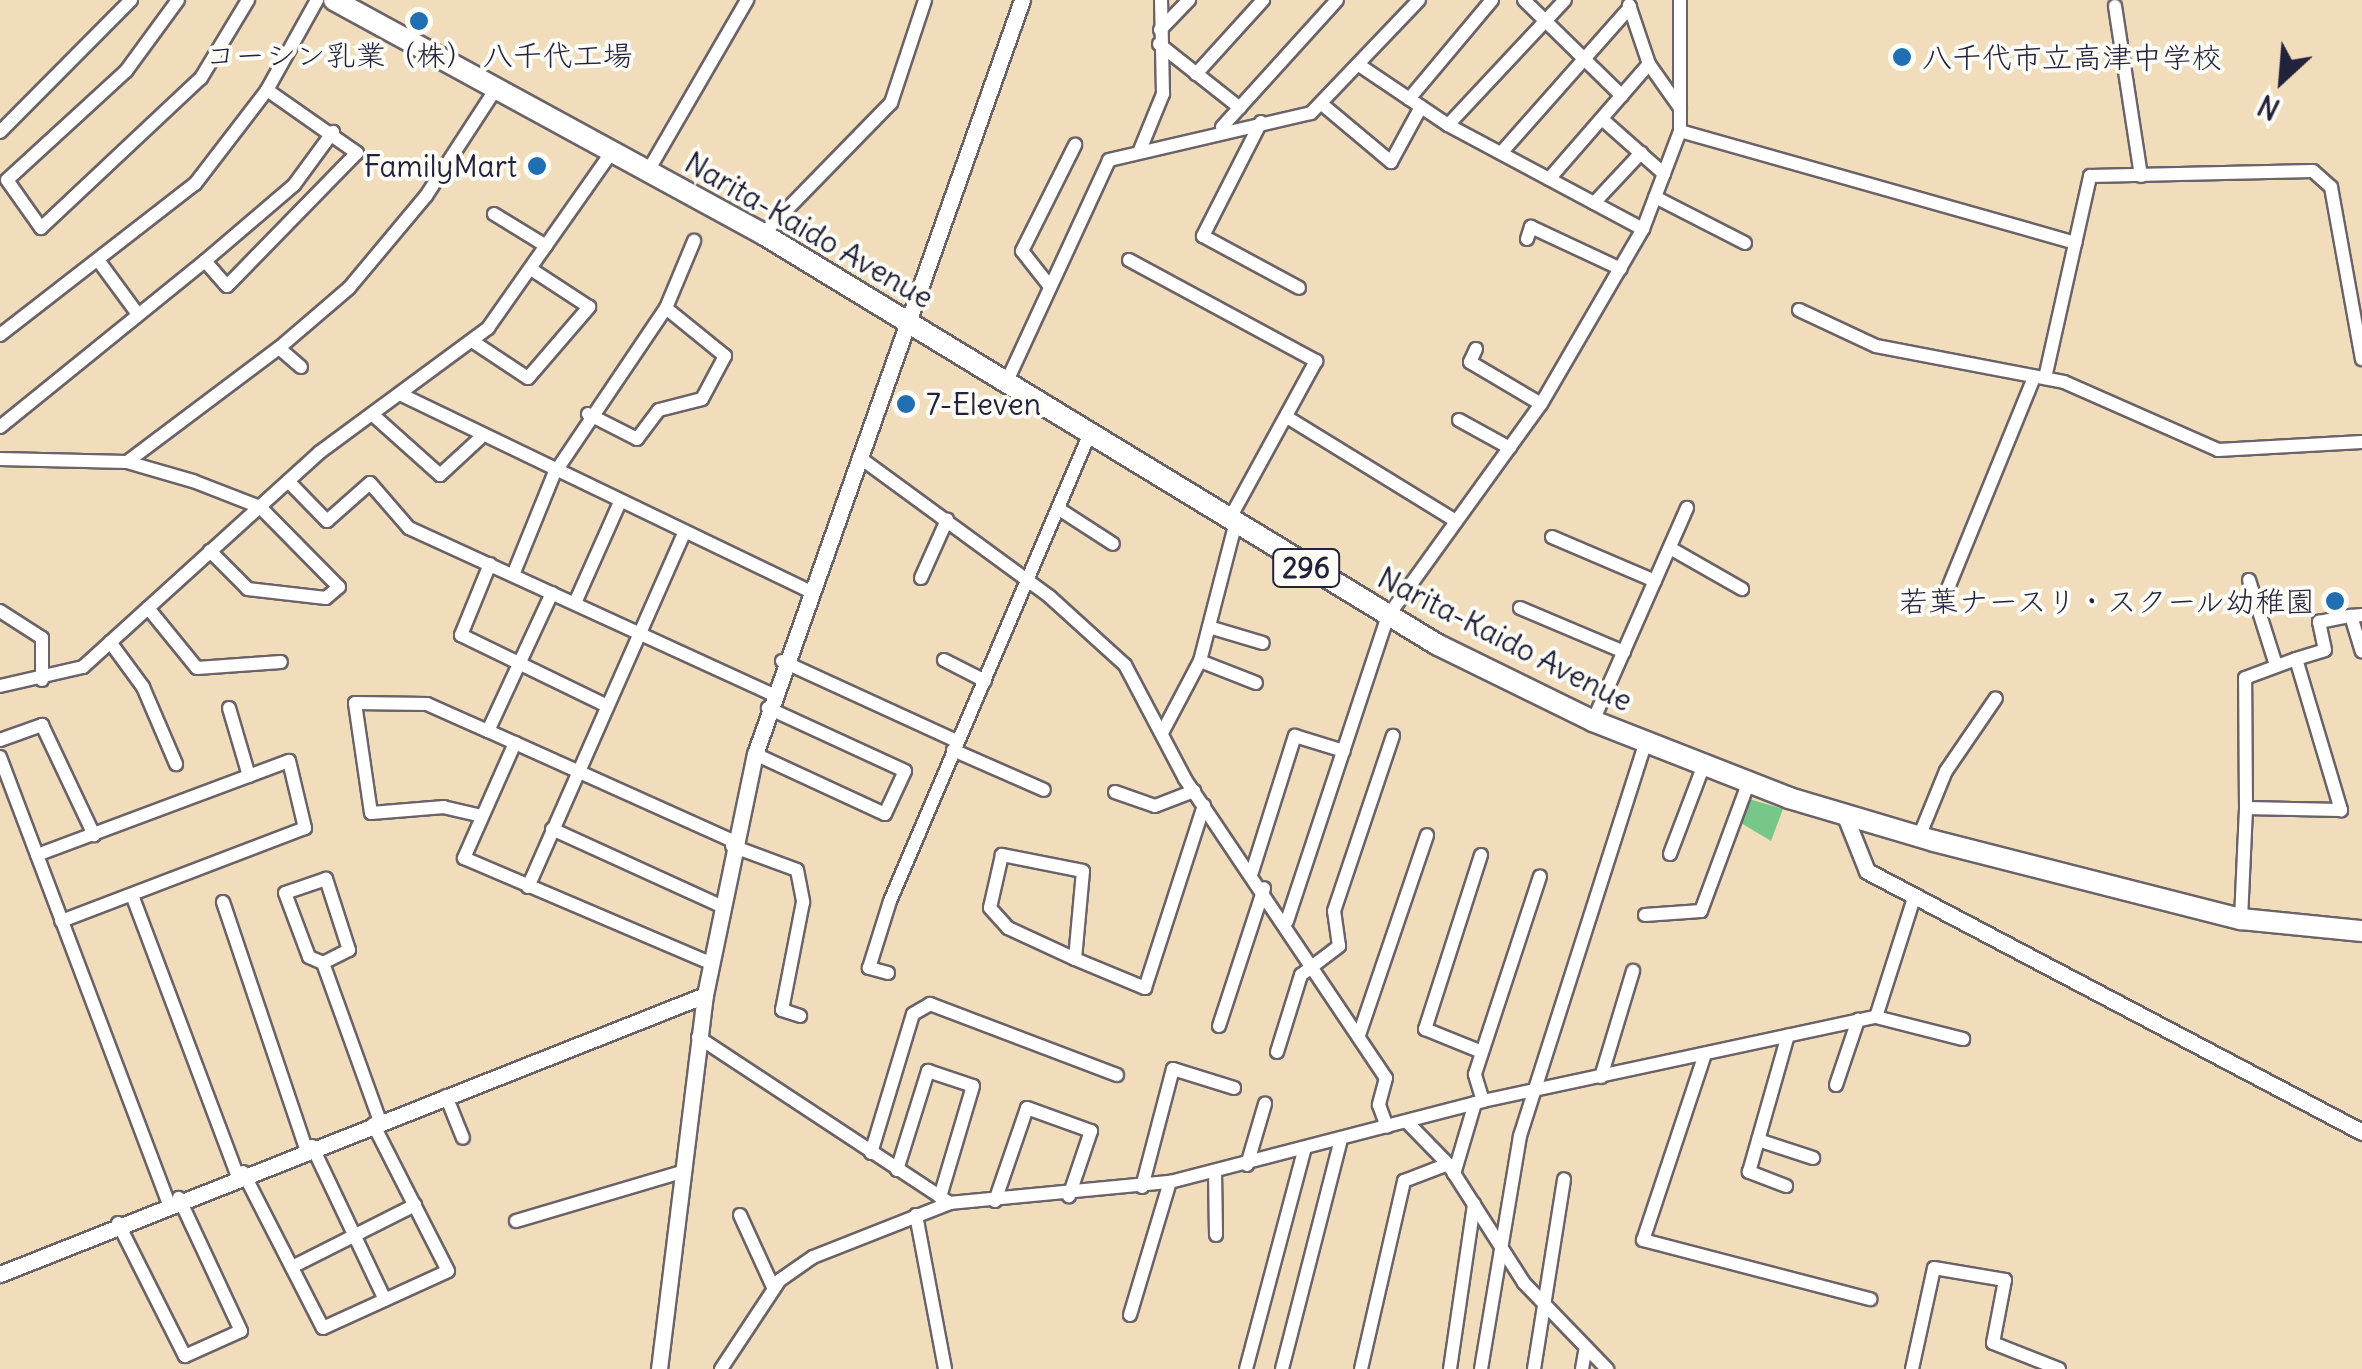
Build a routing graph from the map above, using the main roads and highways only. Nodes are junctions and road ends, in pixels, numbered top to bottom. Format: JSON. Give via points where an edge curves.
{"nodes":[{"id":1,"x":334,"y":0,"type":"edge"},
{"id":2,"x":2362,"y":931,"type":"edge"}],
"edges":[{"from":1,"to":2,"type":"highway","name":"Narita-Kaido Avenue","number":"296","via":[[762,234],[1388,616],[1593,721],[1748,784],[1920,837],[2241,919]]}]}
